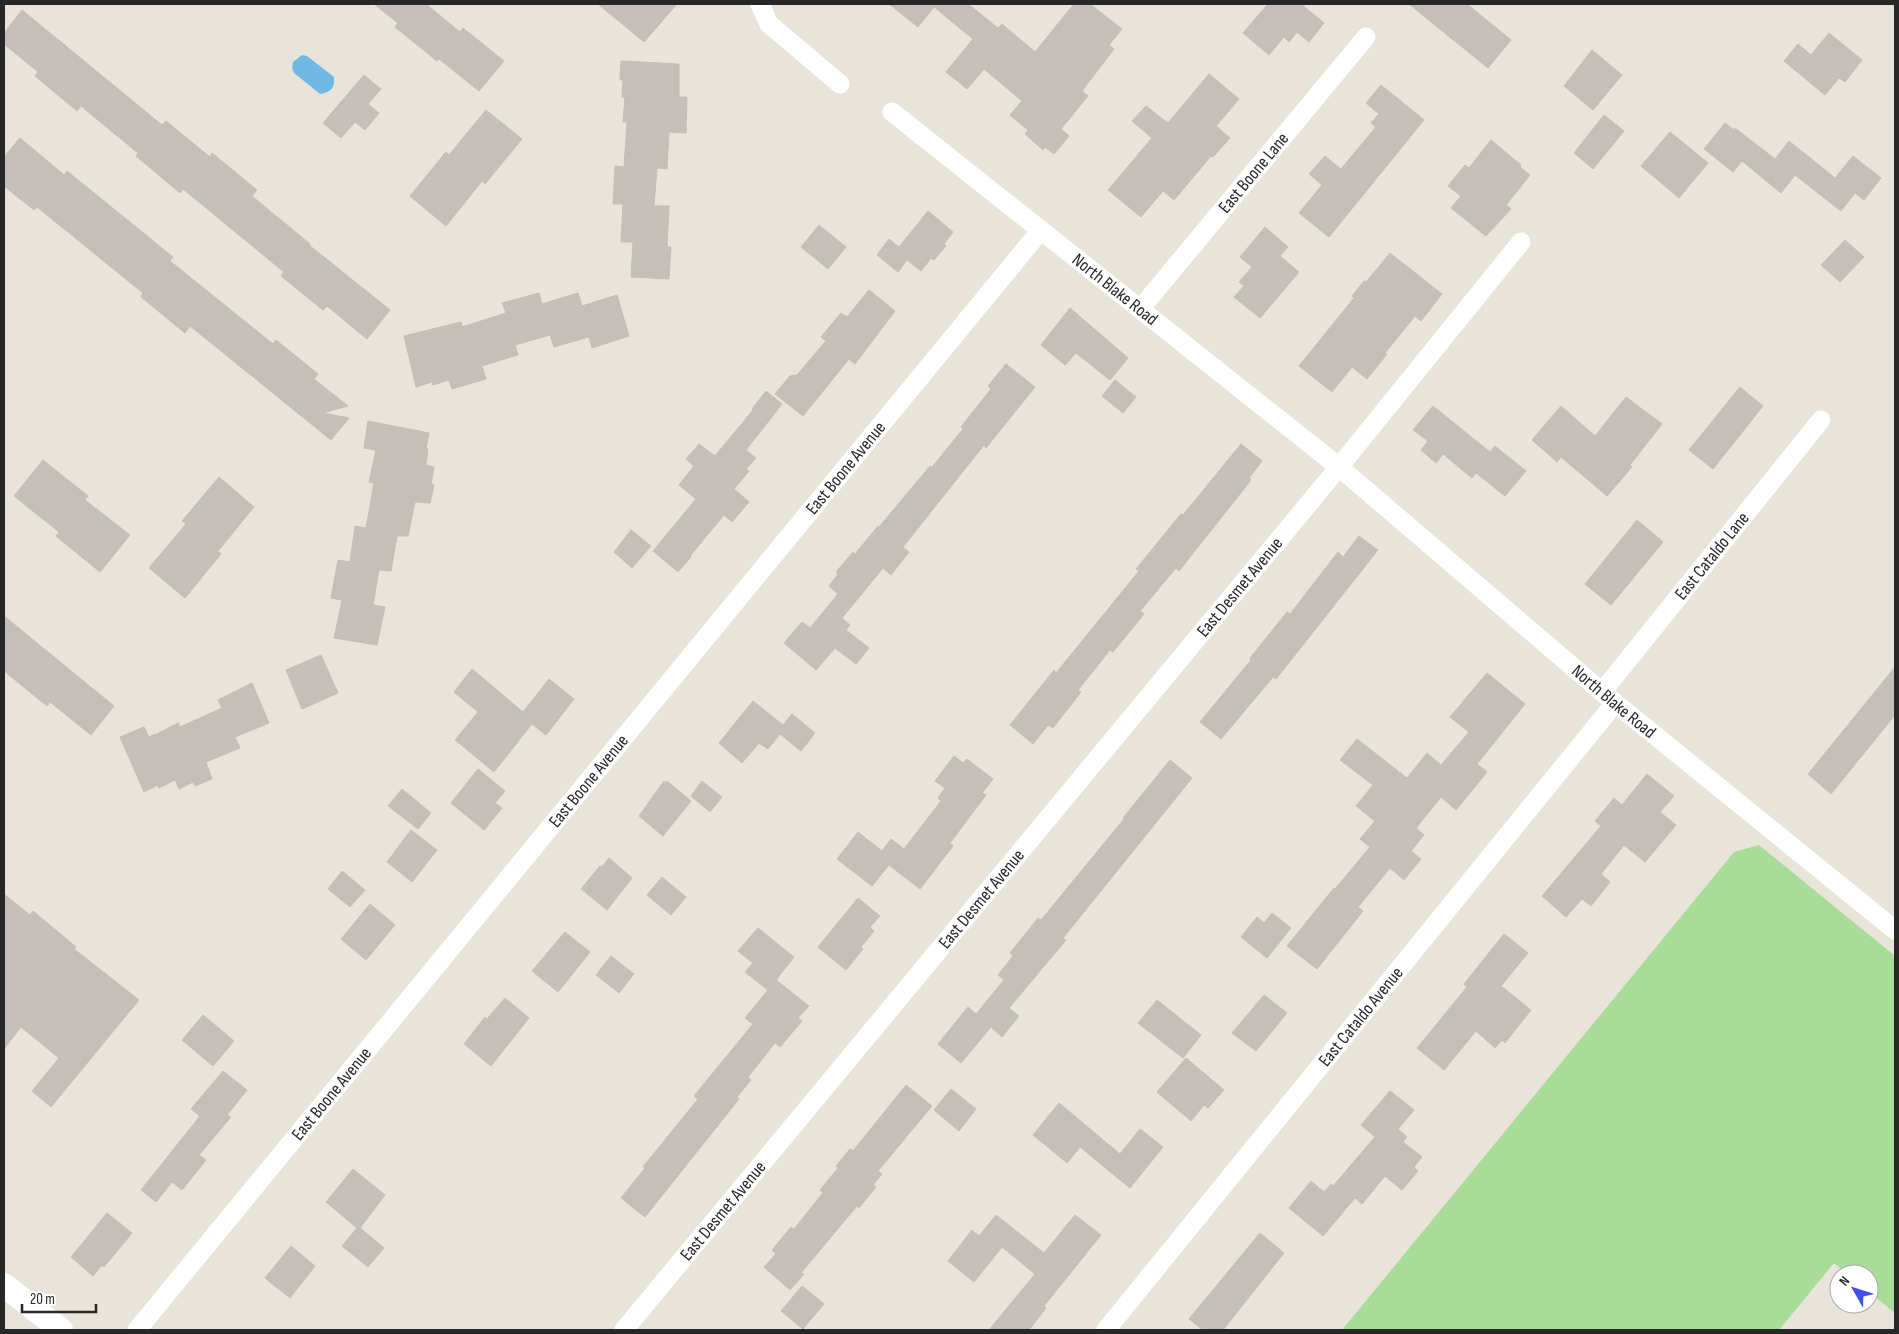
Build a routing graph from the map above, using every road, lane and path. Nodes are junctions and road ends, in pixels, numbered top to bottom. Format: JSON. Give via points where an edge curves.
{"nodes":[{"id":1,"x":760,"y":4,"type":"edge"},
{"id":2,"x":1366,"y":36,"type":"dead end"},
{"id":3,"x":840,"y":84,"type":"dead end"},
{"id":4,"x":892,"y":112,"type":"dead end"},
{"id":5,"x":1041,"y":230,"type":"junction"},
{"id":6,"x":1521,"y":242,"type":"dead end"},
{"id":7,"x":1141,"y":308,"type":"junction"},
{"id":8,"x":1822,"y":420,"type":"dead end"},
{"id":9,"x":1339,"y":467,"type":"junction"},
{"id":10,"x":1609,"y":698,"type":"junction"},
{"id":11,"x":1895,"y":930,"type":"edge"},
{"id":12,"x":4,"y":1285,"type":"edge"},
{"id":13,"x":61,"y":1330,"type":"edge"},
{"id":14,"x":137,"y":1330,"type":"edge"},
{"id":15,"x":624,"y":1330,"type":"edge"},
{"id":16,"x":1106,"y":1330,"type":"edge"}],
"edges":[{"from":1,"to":3,"type":"street","via":[[770,24]]},
{"from":2,"to":7,"type":"street","name":"East Boone Lane"},
{"from":4,"to":5,"type":"street","name":"North Blake Road"},
{"from":5,"to":7,"type":"street","name":"North Blake Road"},
{"from":5,"to":14,"type":"street","name":"East Boone Avenue"},
{"from":6,"to":9,"type":"street"},
{"from":7,"to":9,"type":"street","name":"North Blake Road"},
{"from":8,"to":10,"type":"street","name":"East Cataldo Lane"},
{"from":9,"to":10,"type":"street","name":"North Blake Road"},
{"from":9,"to":15,"type":"street","name":"East Desmet Avenue"},
{"from":10,"to":11,"type":"street","name":"North Blake Road"},
{"from":10,"to":16,"type":"street","name":"East Cataldo Avenue"},
{"from":12,"to":13,"type":"street"}]}
